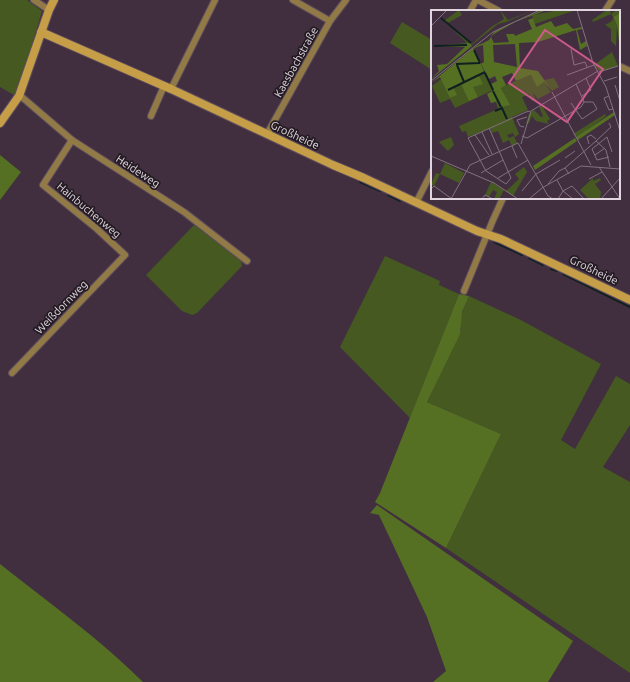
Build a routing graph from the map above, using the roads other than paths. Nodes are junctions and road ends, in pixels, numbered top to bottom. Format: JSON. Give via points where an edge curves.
{"nodes":[{"id":1,"x":34,"y":0,"type":"edge"},
{"id":2,"x":54,"y":0,"type":"edge"},
{"id":3,"x":215,"y":0,"type":"edge"},
{"id":4,"x":293,"y":0,"type":"edge"},
{"id":5,"x":346,"y":0,"type":"edge"},
{"id":6,"x":477,"y":0,"type":"edge"},
{"id":7,"x":612,"y":0,"type":"edge"},
{"id":8,"x":48,"y":10,"type":"junction"},
{"id":9,"x":471,"y":10,"type":"edge"},
{"id":10,"x":497,"y":10,"type":"edge"},
{"id":11,"x":606,"y":10,"type":"edge"},
{"id":12,"x":330,"y":22,"type":"junction"},
{"id":13,"x":42,"y":32,"type":"junction"},
{"id":14,"x":620,"y":66,"type":"edge"},
{"id":15,"x":630,"y":71,"type":"edge"},
{"id":16,"x":167,"y":87,"type":"junction"},
{"id":17,"x":19,"y":96,"type":"junction"},
{"id":18,"x":151,"y":116,"type":"dead end"},
{"id":19,"x":0,"y":123,"type":"edge"},
{"id":20,"x":267,"y":134,"type":"junction"},
{"id":21,"x":72,"y":140,"type":"junction"},
{"id":22,"x":431,"y":172,"type":"edge"},
{"id":23,"x":503,"y":199,"type":"edge"},
{"id":24,"x":416,"y":203,"type":"junction"},
{"id":25,"x":487,"y":234,"type":"junction"},
{"id":26,"x":125,"y":255,"type":"joint"},
{"id":27,"x":247,"y":260,"type":"dead end"},
{"id":28,"x":464,"y":290,"type":"dead end"},
{"id":29,"x":630,"y":300,"type":"edge"},
{"id":30,"x":12,"y":373,"type":"dead end"}],
"edges":[{"from":1,"to":8,"type":"street"},
{"from":2,"to":8,"type":"street"},
{"from":3,"to":16,"type":"street"},
{"from":4,"to":12,"type":"street"},
{"from":5,"to":12,"type":"street","name":"Kaesbachstraße"},
{"from":6,"to":9,"type":"street"},
{"from":6,"to":10,"type":"street"},
{"from":7,"to":11,"type":"street"},
{"from":8,"to":13,"type":"street"},
{"from":12,"to":20,"type":"street","name":"Kaesbachstraße"},
{"from":13,"to":16,"type":"street","name":"Großheide"},
{"from":13,"to":17,"type":"street"},
{"from":14,"to":15,"type":"street"},
{"from":16,"to":18,"type":"street"},
{"from":16,"to":20,"type":"street","name":"Großheide"},
{"from":17,"to":19,"type":"street"},
{"from":17,"to":21,"type":"street","name":"Heideweg"},
{"from":20,"to":24,"type":"street","name":"Großheide"},
{"from":21,"to":26,"type":"street","name":"Hainbuchenweg","via":[[43,185]]},
{"from":21,"to":27,"type":"street","name":"Heideweg","via":[[184,212]]},
{"from":22,"to":24,"type":"street"},
{"from":23,"to":25,"type":"street"},
{"from":24,"to":25,"type":"street","name":"Großheide"},
{"from":25,"to":28,"type":"street"},
{"from":25,"to":29,"type":"street","name":"Großheide"},
{"from":26,"to":30,"type":"street","name":"Weißdornweg"}]}
